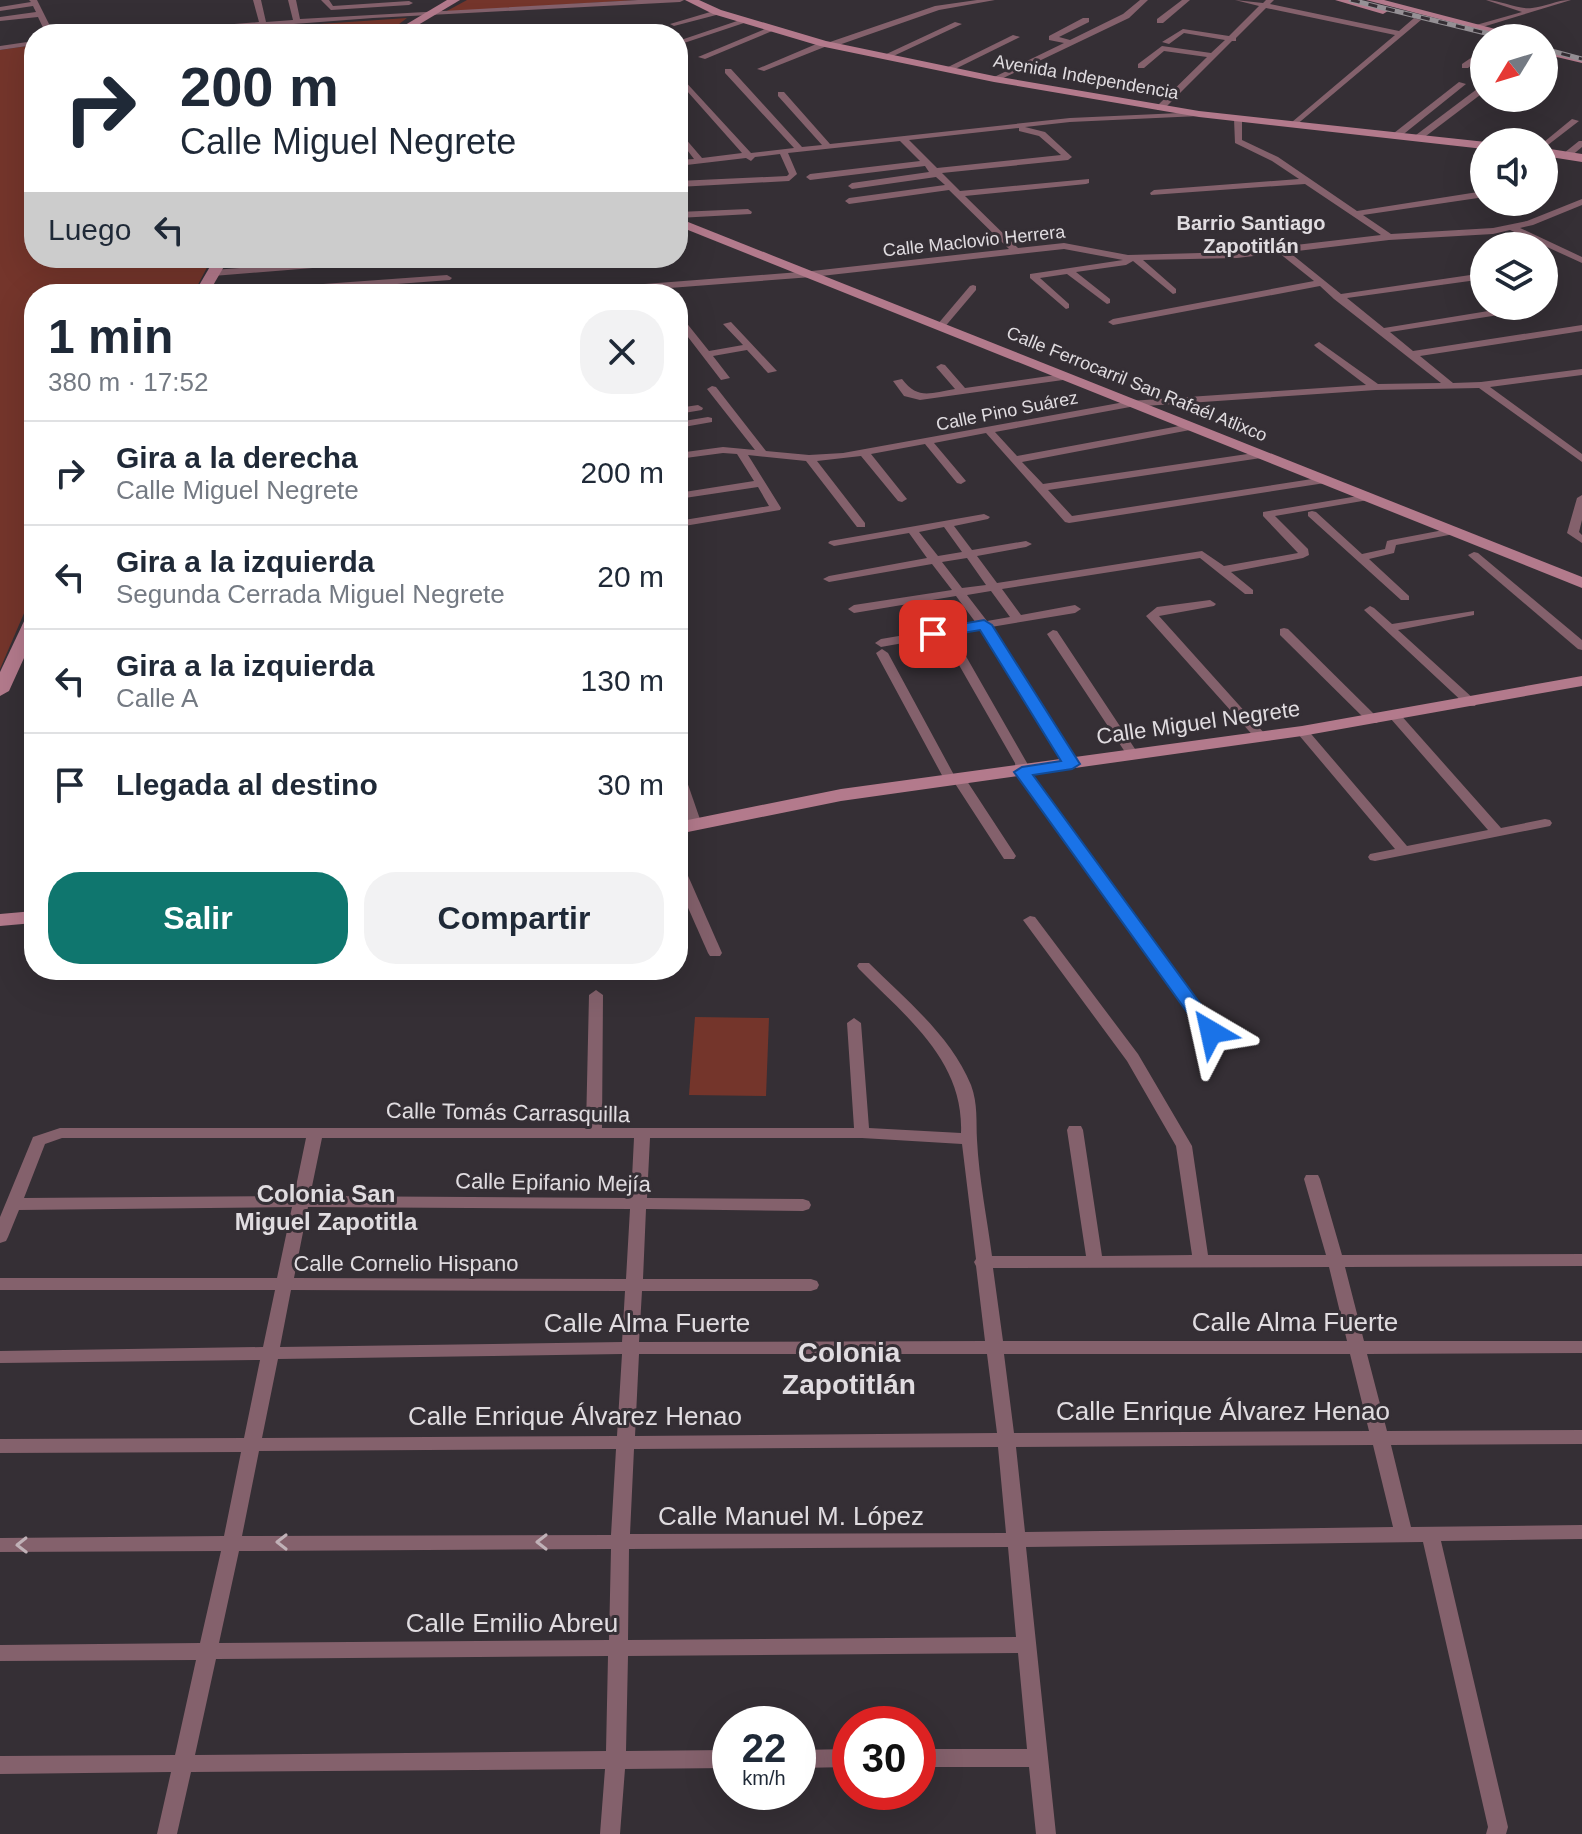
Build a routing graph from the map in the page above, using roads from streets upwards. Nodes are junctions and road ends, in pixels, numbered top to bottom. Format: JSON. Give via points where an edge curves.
{"nodes":[{"id":1,"x":257,"y":0,"type":"edge"},
{"id":2,"x":292,"y":0,"type":"edge"},
{"id":3,"x":325,"y":0,"type":"edge"},
{"id":4,"x":455,"y":0,"type":"edge"},
{"id":5,"x":680,"y":0,"type":"edge"},
{"id":6,"x":690,"y":0,"type":"edge"},
{"id":7,"x":991,"y":0,"type":"edge"},
{"id":8,"x":1144,"y":0,"type":"edge"},
{"id":9,"x":1186,"y":0,"type":"edge"},
{"id":10,"x":1239,"y":0,"type":"edge"},
{"id":11,"x":1344,"y":0,"type":"edge"},
{"id":12,"x":1371,"y":0,"type":"edge"},
{"id":13,"x":1490,"y":0,"type":"edge"},
{"id":14,"x":1544,"y":0,"type":"edge"},
{"id":15,"x":1567,"y":0,"type":"edge"},
{"id":16,"x":34,"y":2,"type":"edge"},
{"id":17,"x":409,"y":2,"type":"edge"},
{"id":18,"x":1268,"y":3,"type":"edge"},
{"id":19,"x":1555,"y":3,"type":"junction"},
{"id":20,"x":0,"y":9,"type":"edge"},
{"id":21,"x":520,"y":10,"type":"junction"},
{"id":22,"x":717,"y":12,"type":"junction"},
{"id":23,"x":1529,"y":12,"type":"junction"},
{"id":24,"x":40,"y":14,"type":"junction"},
{"id":25,"x":408,"y":15,"type":"junction"},
{"id":26,"x":428,"y":15,"type":"junction"},
{"id":27,"x":0,"y":19,"type":"edge"},
{"id":28,"x":1086,"y":20,"type":"dead end"},
{"id":29,"x":1417,"y":20,"type":"junction"},
{"id":30,"x":746,"y":21,"type":"junction"},
{"id":31,"x":1160,"y":21,"type":"dead end"},
{"id":32,"x":297,"y":22,"type":"junction"},
{"id":33,"x":45,"y":24,"type":"edge"},
{"id":34,"x":263,"y":24,"type":"joint"},
{"id":35,"x":412,"y":24,"type":"edge"},
{"id":36,"x":525,"y":24,"type":"edge"},
{"id":37,"x":674,"y":24,"type":"dead end"},
{"id":38,"x":958,"y":24,"type":"dead end"},
{"id":39,"x":1489,"y":24,"type":"edge"},
{"id":40,"x":1470,"y":25,"type":"edge"},
{"id":41,"x":773,"y":29,"type":"junction"},
{"id":42,"x":1470,"y":33,"type":"edge"},
{"id":43,"x":1402,"y":34,"type":"junction"},
{"id":44,"x":1016,"y":37,"type":"dead end"},
{"id":45,"x":1233,"y":39,"type":"junction"},
{"id":46,"x":688,"y":40,"type":"edge"},
{"id":47,"x":1166,"y":42,"type":"dead end"},
{"id":48,"x":822,"y":43,"type":"junction"},
{"id":49,"x":1071,"y":43,"type":"junction"},
{"id":50,"x":24,"y":44,"type":"edge"},
{"id":51,"x":1558,"y":46,"type":"edge"},
{"id":52,"x":0,"y":48,"type":"edge"},
{"id":53,"x":1582,"y":52,"type":"edge"},
{"id":54,"x":1558,"y":54,"type":"edge"},
{"id":55,"x":1214,"y":56,"type":"junction"},
{"id":56,"x":702,"y":57,"type":"dead end"},
{"id":57,"x":884,"y":57,"type":"junction"},
{"id":58,"x":1582,"y":60,"type":"edge"},
{"id":59,"x":1470,"y":63,"type":"edge"},
{"id":60,"x":760,"y":65,"type":"dead end"},
{"id":61,"x":1141,"y":66,"type":"dead end"},
{"id":62,"x":1465,"y":66,"type":"dead end"},
{"id":63,"x":946,"y":70,"type":"junction"},
{"id":64,"x":728,"y":71,"type":"dead end"},
{"id":65,"x":994,"y":79,"type":"junction"},
{"id":66,"x":1462,"y":84,"type":"dead end"},
{"id":67,"x":688,"y":87,"type":"edge"},
{"id":68,"x":781,"y":94,"type":"dead end"},
{"id":69,"x":1470,"y":99,"type":"edge"},
{"id":70,"x":1160,"y":108,"type":"junction"},
{"id":71,"x":1199,"y":114,"type":"junction"},
{"id":72,"x":1238,"y":119,"type":"junction"},
{"id":73,"x":1575,"y":121,"type":"dead end"},
{"id":74,"x":1295,"y":124,"type":"junction"},
{"id":75,"x":1002,"y":132,"type":"dead end"},
{"id":76,"x":1397,"y":135,"type":"junction"},
{"id":77,"x":1558,"y":135,"type":"edge"},
{"id":78,"x":1419,"y":137,"type":"junction"},
{"id":79,"x":903,"y":139,"type":"junction"},
{"id":80,"x":1470,"y":143,"type":"edge"},
{"id":81,"x":1582,"y":143,"type":"edge"},
{"id":82,"x":688,"y":145,"type":"edge"},
{"id":83,"x":829,"y":148,"type":"junction"},
{"id":84,"x":801,"y":151,"type":"junction"},
{"id":85,"x":784,"y":153,"type":"junction"},
{"id":86,"x":1558,"y":154,"type":"edge"},
{"id":87,"x":1567,"y":155,"type":"junction"},
{"id":88,"x":751,"y":158,"type":"junction"},
{"id":89,"x":1582,"y":158,"type":"edge"},
{"id":90,"x":701,"y":162,"type":"junction"},
{"id":91,"x":688,"y":163,"type":"edge"},
{"id":92,"x":925,"y":163,"type":"junction"},
{"id":93,"x":934,"y":173,"type":"junction"},
{"id":94,"x":810,"y":177,"type":"dead end"},
{"id":95,"x":1086,"y":181,"type":"dead end"},
{"id":96,"x":1306,"y":181,"type":"junction"},
{"id":97,"x":688,"y":183,"type":"edge"},
{"id":98,"x":852,"y":186,"type":"dead end"},
{"id":99,"x":953,"y":190,"type":"junction"},
{"id":100,"x":1154,"y":193,"type":"dead end"},
{"id":101,"x":1470,"y":196,"type":"edge"},
{"id":102,"x":849,"y":201,"type":"dead end"},
{"id":103,"x":1582,"y":202,"type":"edge"},
{"id":104,"x":748,"y":212,"type":"dead end"},
{"id":105,"x":1353,"y":214,"type":"junction"},
{"id":106,"x":688,"y":215,"type":"edge"},
{"id":107,"x":688,"y":226,"type":"edge"},
{"id":108,"x":1513,"y":228,"type":"junction"},
{"id":109,"x":1389,"y":237,"type":"junction"},
{"id":110,"x":1281,"y":250,"type":"junction"},
{"id":111,"x":1016,"y":251,"type":"junction"},
{"id":112,"x":1132,"y":258,"type":"junction"},
{"id":113,"x":1582,"y":260,"type":"edge"},
{"id":114,"x":1070,"y":272,"type":"junction"},
{"id":115,"x":812,"y":274,"type":"junction"},
{"id":116,"x":447,"y":278,"type":"dead end"},
{"id":117,"x":1470,"y":278,"type":"edge"},
{"id":118,"x":1320,"y":283,"type":"junction"},
{"id":119,"x":364,"y":284,"type":"edge"},
{"id":120,"x":653,"y":284,"type":"edge"},
{"id":121,"x":973,"y":288,"type":"dead end"},
{"id":122,"x":1173,"y":291,"type":"dead end"},
{"id":123,"x":1337,"y":297,"type":"junction"},
{"id":124,"x":1107,"y":301,"type":"dead end"},
{"id":125,"x":1066,"y":306,"type":"dead end"},
{"id":126,"x":1470,"y":317,"type":"edge"},
{"id":127,"x":1113,"y":322,"type":"dead end"},
{"id":128,"x":728,"y":324,"type":"dead end"},
{"id":129,"x":940,"y":327,"type":"junction"},
{"id":130,"x":1582,"y":328,"type":"edge"},
{"id":131,"x":688,"y":330,"type":"edge"},
{"id":132,"x":1381,"y":331,"type":"junction"},
{"id":133,"x":1319,"y":345,"type":"dead end"},
{"id":134,"x":750,"y":347,"type":"junction"},
{"id":135,"x":708,"y":354,"type":"junction"},
{"id":136,"x":1413,"y":354,"type":"junction"},
{"id":137,"x":941,"y":367,"type":"dead end"},
{"id":138,"x":772,"y":371,"type":"dead end"},
{"id":139,"x":1582,"y":372,"type":"edge"},
{"id":140,"x":1063,"y":377,"type":"junction"},
{"id":141,"x":725,"y":378,"type":"dead end"},
{"id":142,"x":898,"y":381,"type":"dead end"},
{"id":143,"x":1450,"y":385,"type":"junction"},
{"id":144,"x":1481,"y":385,"type":"junction"},
{"id":145,"x":1376,"y":387,"type":"junction"},
{"id":146,"x":712,"y":389,"type":"dead end"},
{"id":147,"x":962,"y":391,"type":"junction"},
{"id":148,"x":1130,"y":404,"type":"junction"},
{"id":149,"x":698,"y":408,"type":"dead end"},
{"id":150,"x":688,"y":410,"type":"edge"},
{"id":151,"x":708,"y":420,"type":"dead end"},
{"id":152,"x":688,"y":423,"type":"edge"},
{"id":153,"x":1190,"y":427,"type":"junction"},
{"id":154,"x":990,"y":432,"type":"junction"},
{"id":155,"x":929,"y":443,"type":"junction"},
{"id":156,"x":739,"y":450,"type":"junction"},
{"id":157,"x":761,"y":451,"type":"junction"},
{"id":158,"x":865,"y":454,"type":"junction"},
{"id":159,"x":688,"y":455,"type":"edge"},
{"id":160,"x":1261,"y":455,"type":"junction"},
{"id":161,"x":809,"y":458,"type":"junction"},
{"id":162,"x":1582,"y":459,"type":"edge"},
{"id":163,"x":1014,"y":460,"type":"junction"},
{"id":164,"x":1325,"y":480,"type":"junction"},
{"id":165,"x":961,"y":481,"type":"dead end"},
{"id":166,"x":761,"y":483,"type":"junction"},
{"id":167,"x":1039,"y":488,"type":"junction"},
{"id":168,"x":688,"y":494,"type":"edge"},
{"id":169,"x":1370,"y":497,"type":"junction"},
{"id":170,"x":1582,"y":498,"type":"edge"},
{"id":171,"x":902,"y":499,"type":"dead end"},
{"id":172,"x":1312,"y":514,"type":"dead end"},
{"id":173,"x":984,"y":517,"type":"dead end"},
{"id":174,"x":688,"y":522,"type":"edge"},
{"id":175,"x":947,"y":524,"type":"junction"},
{"id":176,"x":861,"y":525,"type":"dead end"},
{"id":177,"x":912,"y":530,"type":"junction"},
{"id":178,"x":1454,"y":531,"type":"junction"},
{"id":179,"x":1582,"y":540,"type":"edge"},
{"id":180,"x":834,"y":543,"type":"dead end"},
{"id":181,"x":1026,"y":544,"type":"dead end"},
{"id":182,"x":972,"y":554,"type":"junction"},
{"id":183,"x":1474,"y":555,"type":"dead end"},
{"id":184,"x":1362,"y":557,"type":"junction"},
{"id":185,"x":938,"y":561,"type":"junction"},
{"id":186,"x":1224,"y":570,"type":"junction"},
{"id":187,"x":829,"y":579,"type":"dead end"},
{"id":188,"x":1582,"y":583,"type":"edge"},
{"id":189,"x":994,"y":586,"type":"junction"},
{"id":190,"x":959,"y":592,"type":"junction"},
{"id":191,"x":1249,"y":592,"type":"dead end"},
{"id":192,"x":1405,"y":598,"type":"dead end"},
{"id":193,"x":1210,"y":604,"type":"dead end"},
{"id":194,"x":854,"y":609,"type":"dead end"},
{"id":195,"x":1075,"y":609,"type":"dead end"},
{"id":196,"x":1370,"y":610,"type":"dead end"},
{"id":197,"x":1470,"y":613,"type":"dead end"},
{"id":198,"x":1018,"y":619,"type":"junction"},
{"id":199,"x":984,"y":625,"type":"junction"},
{"id":200,"x":1389,"y":628,"type":"junction"},
{"id":201,"x":1284,"y":632,"type":"dead end"},
{"id":202,"x":1053,"y":634,"type":"dead end"},
{"id":203,"x":24,"y":639,"type":"edge"},
{"id":204,"x":953,"y":644,"type":"dead end"},
{"id":205,"x":1582,"y":646,"type":"edge"},
{"id":206,"x":1582,"y":681,"type":"edge"},
{"id":207,"x":0,"y":691,"type":"edge"},
{"id":208,"x":1471,"y":703,"type":"junction"},
{"id":209,"x":1395,"y":716,"type":"junction"},
{"id":210,"x":1373,"y":720,"type":"junction"},
{"id":211,"x":1302,"y":731,"type":"junction"},
{"id":212,"x":1261,"y":737,"type":"junction"},
{"id":213,"x":1133,"y":755,"type":"junction"},
{"id":214,"x":1072,"y":764,"type":"junction"},
{"id":215,"x":1022,"y":772,"type":"junction"},
{"id":216,"x":954,"y":779,"type":"junction"},
{"id":217,"x":1545,"y":823,"type":"dead end"},
{"id":218,"x":688,"y":826,"type":"edge"},
{"id":219,"x":1497,"y":832,"type":"junction"},
{"id":220,"x":1404,"y":851,"type":"junction"},
{"id":221,"x":1009,"y":856,"type":"dead end"},
{"id":222,"x":1375,"y":857,"type":"dead end"},
{"id":223,"x":688,"y":892,"type":"edge"},
{"id":224,"x":24,"y":918,"type":"edge"},
{"id":225,"x":0,"y":920,"type":"edge"},
{"id":226,"x":1030,"y":920,"type":"dead end"},
{"id":227,"x":715,"y":953,"type":"dead end"},
{"id":228,"x":864,"y":966,"type":"dead end"},
{"id":229,"x":596,"y":995,"type":"dead end"},
{"id":230,"x":854,"y":1023,"type":"dead end"},
{"id":231,"x":1211,"y":1032,"type":"dead end"},
{"id":232,"x":1075,"y":1130,"type":"dead end"},
{"id":233,"x":315,"y":1132,"type":"junction"},
{"id":234,"x":594,"y":1133,"type":"junction"},
{"id":235,"x":862,"y":1133,"type":"junction"},
{"id":236,"x":642,"y":1136,"type":"junction"},
{"id":237,"x":969,"y":1139,"type":"junction"},
{"id":238,"x":1312,"y":1179,"type":"dead end"},
{"id":239,"x":302,"y":1201,"type":"junction"},
{"id":240,"x":639,"y":1205,"type":"junction"},
{"id":241,"x":803,"y":1205,"type":"dead end"},
{"id":242,"x":8,"y":1213,"type":"edge"},
{"id":243,"x":0,"y":1237,"type":"edge"},
{"id":244,"x":1582,"y":1260,"type":"edge"},
{"id":245,"x":1095,"y":1261,"type":"junction"},
{"id":246,"x":982,"y":1262,"type":"junction"},
{"id":247,"x":1201,"y":1262,"type":"junction"},
{"id":248,"x":1336,"y":1262,"type":"junction"},
{"id":249,"x":0,"y":1284,"type":"edge"},
{"id":250,"x":285,"y":1285,"type":"junction"},
{"id":251,"x":636,"y":1285,"type":"junction"},
{"id":252,"x":811,"y":1285,"type":"dead end"},
{"id":253,"x":1582,"y":1347,"type":"edge"},
{"id":254,"x":629,"y":1348,"type":"junction"},
{"id":255,"x":1358,"y":1348,"type":"junction"},
{"id":256,"x":995,"y":1349,"type":"junction"},
{"id":257,"x":270,"y":1354,"type":"junction"},
{"id":258,"x":0,"y":1357,"type":"edge"},
{"id":259,"x":1379,"y":1436,"type":"junction"},
{"id":260,"x":1582,"y":1437,"type":"edge"},
{"id":261,"x":1006,"y":1438,"type":"junction"},
{"id":262,"x":627,"y":1442,"type":"junction"},
{"id":263,"x":249,"y":1444,"type":"junction"},
{"id":264,"x":0,"y":1446,"type":"edge"},
{"id":265,"x":1582,"y":1532,"type":"edge"},
{"id":266,"x":1430,"y":1533,"type":"junction"},
{"id":267,"x":1404,"y":1535,"type":"junction"},
{"id":268,"x":1015,"y":1540,"type":"junction"},
{"id":269,"x":232,"y":1542,"type":"junction"},
{"id":270,"x":620,"y":1543,"type":"junction"},
{"id":271,"x":0,"y":1545,"type":"edge"},
{"id":272,"x":1025,"y":1645,"type":"junction"},
{"id":273,"x":616,"y":1648,"type":"junction"},
{"id":274,"x":208,"y":1651,"type":"junction"},
{"id":275,"x":0,"y":1653,"type":"edge"},
{"id":276,"x":936,"y":1758,"type":"edge"},
{"id":277,"x":1037,"y":1758,"type":"junction"},
{"id":278,"x":616,"y":1759,"type":"junction"},
{"id":279,"x":712,"y":1759,"type":"edge"},
{"id":280,"x":180,"y":1762,"type":"junction"},
{"id":281,"x":0,"y":1765,"type":"edge"},
{"id":282,"x":167,"y":1834,"type":"edge"},
{"id":283,"x":610,"y":1834,"type":"edge"},
{"id":284,"x":1046,"y":1834,"type":"edge"},
{"id":285,"x":1496,"y":1834,"type":"edge"}],
"edges":[{"from":1,"to":34,"type":"street"},
{"from":2,"to":32,"type":"street"},
{"from":3,"to":17,"type":"street","via":[[331,8]]},
{"from":4,"to":26,"type":"street"},
{"from":5,"to":21,"type":"street"},
{"from":6,"to":22,"type":"street","name":"Avenida Independencia"},
{"from":7,"to":48,"type":"street","via":[[938,8]]},
{"from":8,"to":49,"type":"street","via":[[1126,16]]},
{"from":9,"to":31,"type":"street"},
{"from":10,"to":18,"type":"street"},
{"from":11,"to":29,"type":"street"},
{"from":12,"to":40,"type":"street"},
{"from":13,"to":23,"type":"street"},
{"from":14,"to":19,"type":"street"},
{"from":15,"to":19,"type":"street"},
{"from":16,"to":20,"type":"street"},
{"from":16,"to":24,"type":"street"},
{"from":17,"to":25,"type":"street"},
{"from":18,"to":43,"type":"street"},
{"from":18,"to":45,"type":"street"},
{"from":19,"to":23,"type":"street"},
{"from":21,"to":26,"type":"street"},
{"from":21,"to":36,"type":"street"},
{"from":22,"to":30,"type":"street","name":"Avenida Independencia"},
{"from":22,"to":37,"type":"street"},
{"from":23,"to":39,"type":"street"},
{"from":24,"to":27,"type":"street"},
{"from":24,"to":33,"type":"street"},
{"from":25,"to":26,"type":"street"},
{"from":25,"to":32,"type":"street"},
{"from":26,"to":35,"type":"street"},
{"from":28,"to":49,"type":"street","via":[[1052,38]]},
{"from":29,"to":42,"type":"street"},
{"from":29,"to":43,"type":"street"},
{"from":30,"to":41,"type":"street","name":"Avenida Independencia"},
{"from":30,"to":46,"type":"street"},
{"from":32,"to":34,"type":"street"},
{"from":38,"to":57,"type":"street"},
{"from":41,"to":48,"type":"street","name":"Avenida Independencia"},
{"from":41,"to":56,"type":"street"},
{"from":43,"to":74,"type":"street"},
{"from":44,"to":63,"type":"street"},
{"from":45,"to":47,"type":"street","via":[[1183,31]]},
{"from":45,"to":55,"type":"street"},
{"from":48,"to":57,"type":"street","name":"Avenida Independencia"},
{"from":48,"to":60,"type":"street"},
{"from":49,"to":65,"type":"street"},
{"from":50,"to":52,"type":"street"},
{"from":51,"to":53,"type":"street"},
{"from":54,"to":58,"type":"street"},
{"from":55,"to":61,"type":"street","via":[[1162,48]]},
{"from":55,"to":70,"type":"street"},
{"from":57,"to":63,"type":"street","name":"Avenida Independencia"},
{"from":59,"to":62,"type":"street"},
{"from":63,"to":65,"type":"street","name":"Avenida Independencia"},
{"from":64,"to":84,"type":"street"},
{"from":65,"to":70,"type":"street","name":"Avenida Independencia"},
{"from":66,"to":76,"type":"street"},
{"from":67,"to":88,"type":"street"},
{"from":68,"to":83,"type":"street"},
{"from":69,"to":78,"type":"street"},
{"from":70,"to":71,"type":"street","name":"Avenida Independencia"},
{"from":71,"to":72,"type":"street","name":"Avenida Independencia"},
{"from":71,"to":79,"type":"street","via":[[1070,120]]},
{"from":72,"to":74,"type":"street","name":"Avenida Independencia"},
{"from":72,"to":96,"type":"street","via":[[1238,141]]},
{"from":73,"to":77,"type":"street"},
{"from":74,"to":76,"type":"street","name":"Avenida Independencia"},
{"from":75,"to":93,"type":"street","via":[[1033,130],[1068,157]]},
{"from":76,"to":78,"type":"street","name":"Avenida Independencia"},
{"from":78,"to":80,"type":"street","name":"Avenida Independencia"},
{"from":79,"to":83,"type":"street"},
{"from":79,"to":92,"type":"street"},
{"from":81,"to":87,"type":"street"},
{"from":82,"to":90,"type":"street"},
{"from":83,"to":84,"type":"street"},
{"from":84,"to":85,"type":"street"},
{"from":85,"to":88,"type":"street"},
{"from":85,"to":97,"type":"street","via":[[793,174],[789,178]]},
{"from":86,"to":87,"type":"street"},
{"from":87,"to":89,"type":"street"},
{"from":88,"to":90,"type":"street"},
{"from":90,"to":91,"type":"street"},
{"from":92,"to":93,"type":"street"},
{"from":92,"to":94,"type":"street"},
{"from":93,"to":98,"type":"street"},
{"from":93,"to":99,"type":"street"},
{"from":95,"to":99,"type":"street"},
{"from":96,"to":100,"type":"street"},
{"from":96,"to":105,"type":"street"},
{"from":99,"to":102,"type":"street"},
{"from":99,"to":111,"type":"street"},
{"from":101,"to":105,"type":"street"},
{"from":103,"to":108,"type":"street","name":"Calle Maclovio Herrera"},
{"from":104,"to":106,"type":"street"},
{"from":105,"to":109,"type":"street"},
{"from":107,"to":115,"type":"street","name":"Calle Ferrocarril San Rafaél Atlixco"},
{"from":108,"to":109,"type":"street","name":"Calle Maclovio Herrera"},
{"from":108,"to":113,"type":"street"},
{"from":109,"to":110,"type":"street","name":"Calle Maclovio Herrera"},
{"from":110,"to":112,"type":"street","name":"Calle Maclovio Herrera"},
{"from":110,"to":118,"type":"street"},
{"from":111,"to":112,"type":"street","name":"Calle Maclovio Herrera","via":[[1079,247]]},
{"from":111,"to":115,"type":"street","name":"Calle Maclovio Herrera"},
{"from":112,"to":114,"type":"street"},
{"from":112,"to":122,"type":"street"},
{"from":114,"to":124,"type":"street"},
{"from":114,"to":125,"type":"street","via":[[1033,276]]},
{"from":115,"to":120,"type":"street","name":"Calle Maclovio Herrera"},
{"from":115,"to":129,"type":"street","name":"Calle Ferrocarril San Rafaél Atlixco"},
{"from":116,"to":119,"type":"street"},
{"from":117,"to":123,"type":"street"},
{"from":118,"to":123,"type":"street"},
{"from":118,"to":127,"type":"street"},
{"from":121,"to":129,"type":"street"},
{"from":123,"to":132,"type":"street"},
{"from":126,"to":132,"type":"street"},
{"from":128,"to":134,"type":"street"},
{"from":129,"to":140,"type":"street","name":"Calle Ferrocarril San Rafaél Atlixco"},
{"from":130,"to":136,"type":"street"},
{"from":131,"to":135,"type":"street"},
{"from":132,"to":136,"type":"street"},
{"from":133,"to":145,"type":"street"},
{"from":134,"to":135,"type":"street"},
{"from":134,"to":138,"type":"street"},
{"from":135,"to":141,"type":"street"},
{"from":136,"to":143,"type":"street"},
{"from":137,"to":147,"type":"street"},
{"from":139,"to":144,"type":"street","name":"Calle Pino Suárez"},
{"from":140,"to":147,"type":"street"},
{"from":140,"to":148,"type":"street","name":"Calle Ferrocarril San Rafaél Atlixco"},
{"from":142,"to":147,"type":"street","via":[[913,396]]},
{"from":143,"to":144,"type":"street","name":"Calle Pino Suárez"},
{"from":143,"to":145,"type":"street","name":"Calle Pino Suárez"},
{"from":144,"to":162,"type":"street"},
{"from":145,"to":148,"type":"street","name":"Calle Pino Suárez"},
{"from":146,"to":157,"type":"street"},
{"from":148,"to":153,"type":"street","name":"Calle Ferrocarril San Rafaél Atlixco"},
{"from":148,"to":154,"type":"street","name":"Calle Pino Suárez"},
{"from":149,"to":150,"type":"street"},
{"from":151,"to":152,"type":"street"},
{"from":153,"to":160,"type":"street","name":"Calle Ferrocarril San Rafaél Atlixco"},
{"from":153,"to":163,"type":"street"},
{"from":154,"to":155,"type":"street","name":"Calle Pino Suárez"},
{"from":154,"to":163,"type":"street"},
{"from":155,"to":158,"type":"street","name":"Calle Pino Suárez"},
{"from":155,"to":165,"type":"street"},
{"from":156,"to":157,"type":"street","name":"Calle Pino Suárez"},
{"from":156,"to":159,"type":"street","name":"Calle Pino Suárez"},
{"from":156,"to":166,"type":"street"},
{"from":157,"to":161,"type":"street","name":"Calle Pino Suárez"},
{"from":158,"to":161,"type":"street","name":"Calle Pino Suárez"},
{"from":158,"to":171,"type":"street"},
{"from":160,"to":164,"type":"street","name":"Calle Ferrocarril San Rafaél Atlixco"},
{"from":160,"to":167,"type":"street"},
{"from":161,"to":176,"type":"street"},
{"from":163,"to":167,"type":"street"},
{"from":164,"to":167,"type":"street","via":[[1069,520]]},
{"from":164,"to":169,"type":"street","name":"Calle Ferrocarril San Rafaél Atlixco"},
{"from":166,"to":168,"type":"street"},
{"from":166,"to":174,"type":"street","via":[[776,508]]},
{"from":169,"to":178,"type":"street","name":"Calle Ferrocarril San Rafaél Atlixco"},
{"from":169,"to":186,"type":"street","via":[[1267,514],[1303,555]]},
{"from":170,"to":179,"type":"street","via":[[1573,533]]},
{"from":172,"to":184,"type":"street"},
{"from":173,"to":175,"type":"street"},
{"from":175,"to":177,"type":"street"},
{"from":175,"to":182,"type":"street"},
{"from":177,"to":180,"type":"street"},
{"from":177,"to":185,"type":"street"},
{"from":178,"to":184,"type":"street","via":[[1391,543],[1390,551]]},
{"from":178,"to":188,"type":"street","name":"Calle Ferrocarril San Rafaél Atlixco"},
{"from":181,"to":182,"type":"street"},
{"from":182,"to":185,"type":"street"},
{"from":182,"to":189,"type":"street"},
{"from":183,"to":205,"type":"street"},
{"from":184,"to":192,"type":"street"},
{"from":185,"to":187,"type":"street"},
{"from":185,"to":190,"type":"street"},
{"from":186,"to":189,"type":"street","via":[[1202,554]]},
{"from":186,"to":191,"type":"street"},
{"from":189,"to":190,"type":"street"},
{"from":189,"to":198,"type":"street"},
{"from":190,"to":194,"type":"street"},
{"from":190,"to":199,"type":"street"},
{"from":193,"to":212,"type":"street","via":[[1152,616]]},
{"from":195,"to":198,"type":"street"},
{"from":196,"to":200,"type":"street"},
{"from":197,"to":200,"type":"street"},
{"from":198,"to":199,"type":"street"},
{"from":199,"to":214,"type":"street"},
{"from":199,"to":216,"type":"street","via":[[881,648]]},
{"from":200,"to":208,"type":"street"},
{"from":201,"to":210,"type":"street"},
{"from":202,"to":213,"type":"street"},
{"from":203,"to":207,"type":"street"},
{"from":204,"to":215,"type":"street","via":[[1009,739]]},
{"from":206,"to":208,"type":"street","name":"Calle Miguel Negrete"},
{"from":208,"to":209,"type":"street","name":"Calle Miguel Negrete"},
{"from":209,"to":210,"type":"street","name":"Calle Miguel Negrete"},
{"from":209,"to":219,"type":"street"},
{"from":210,"to":211,"type":"street","name":"Calle Miguel Negrete"},
{"from":211,"to":212,"type":"street","name":"Calle Miguel Negrete"},
{"from":211,"to":220,"type":"street"},
{"from":212,"to":213,"type":"street","name":"Calle Miguel Negrete"},
{"from":213,"to":214,"type":"street","name":"Calle Miguel Negrete"},
{"from":214,"to":215,"type":"street","name":"Calle Miguel Negrete"},
{"from":215,"to":216,"type":"street","name":"Calle Miguel Negrete"},
{"from":215,"to":231,"type":"street"},
{"from":216,"to":218,"type":"street","name":"Calle Miguel Negrete"},
{"from":216,"to":221,"type":"street"},
{"from":217,"to":219,"type":"street"},
{"from":219,"to":220,"type":"street"},
{"from":220,"to":222,"type":"street"},
{"from":223,"to":227,"type":"street"},
{"from":224,"to":225,"type":"street"},
{"from":226,"to":247,"type":"street","via":[[1155,1090],[1184,1146]]},
{"from":228,"to":237,"type":"street","via":[[954,1062],[970,1097]]},
{"from":229,"to":234,"type":"street"},
{"from":230,"to":235,"type":"street"},
{"from":232,"to":245,"type":"street"},
{"from":233,"to":234,"type":"street","name":"Calle Tomás Carrasquilla"},
{"from":233,"to":239,"type":"street"},
{"from":233,"to":242,"type":"street","name":"Calle Tomás Carrasquilla","via":[[47,1136],[39,1141]]},
{"from":234,"to":236,"type":"street","name":"Calle Tomás Carrasquilla"},
{"from":235,"to":236,"type":"street","name":"Calle Tomás Carrasquilla"},
{"from":235,"to":237,"type":"street","name":"Calle Tomás Carrasquilla"},
{"from":236,"to":240,"type":"street"},
{"from":237,"to":246,"type":"street"},
{"from":238,"to":248,"type":"street"},
{"from":239,"to":240,"type":"street","name":"Calle Epifanio Mejía"},
{"from":239,"to":242,"type":"street","name":"Calle Epifanio Mejía"},
{"from":239,"to":250,"type":"street"},
{"from":240,"to":241,"type":"street","name":"Calle Epifanio Mejía"},
{"from":240,"to":251,"type":"street"},
{"from":242,"to":243,"type":"street"},
{"from":244,"to":248,"type":"street"},
{"from":245,"to":246,"type":"street"},
{"from":245,"to":247,"type":"street"},
{"from":246,"to":256,"type":"street"},
{"from":247,"to":248,"type":"street"},
{"from":248,"to":255,"type":"street"},
{"from":249,"to":250,"type":"street","name":"Calle Cornelio Hispano"},
{"from":250,"to":251,"type":"street","name":"Calle Cornelio Hispano"},
{"from":250,"to":257,"type":"street"},
{"from":251,"to":252,"type":"street","name":"Calle Cornelio Hispano"},
{"from":251,"to":254,"type":"street"},
{"from":253,"to":255,"type":"street","name":"Calle Alma Fuerte"},
{"from":254,"to":256,"type":"street","name":"Calle Alma Fuerte"},
{"from":254,"to":257,"type":"street","name":"Calle Alma Fuerte"},
{"from":254,"to":262,"type":"street"},
{"from":255,"to":256,"type":"street","name":"Calle Alma Fuerte"},
{"from":255,"to":259,"type":"street"},
{"from":256,"to":261,"type":"street"},
{"from":257,"to":258,"type":"street","name":"Calle Alma Fuerte"},
{"from":257,"to":263,"type":"street"},
{"from":259,"to":260,"type":"street","name":"Calle Enrique Álvarez Henao"},
{"from":259,"to":261,"type":"street","name":"Calle Enrique Álvarez Henao"},
{"from":259,"to":267,"type":"street"},
{"from":261,"to":262,"type":"street","name":"Calle Enrique Álvarez Henao"},
{"from":261,"to":268,"type":"street"},
{"from":262,"to":263,"type":"street","name":"Calle Enrique Álvarez Henao"},
{"from":262,"to":270,"type":"street"},
{"from":263,"to":264,"type":"street","name":"Calle Enrique Álvarez Henao"},
{"from":263,"to":269,"type":"street"},
{"from":265,"to":266,"type":"street","name":"Calle Manuel M. López"},
{"from":266,"to":267,"type":"street","name":"Calle Manuel M. López"},
{"from":266,"to":285,"type":"street"},
{"from":267,"to":268,"type":"street","name":"Calle Manuel M. López"},
{"from":268,"to":270,"type":"street","name":"Calle Manuel M. López"},
{"from":268,"to":272,"type":"street"},
{"from":270,"to":269,"type":"street","name":"Calle Manuel M. López","one_way":true},
{"from":269,"to":271,"type":"street","name":"Calle Manuel M. López","one_way":true},
{"from":269,"to":274,"type":"street"},
{"from":270,"to":273,"type":"street"},
{"from":272,"to":273,"type":"street","name":"Calle Emilio Abreu"},
{"from":272,"to":277,"type":"street"},
{"from":273,"to":274,"type":"street","name":"Calle Emilio Abreu"},
{"from":273,"to":278,"type":"street"},
{"from":274,"to":275,"type":"street","name":"Calle Emilio Abreu"},
{"from":274,"to":280,"type":"street"},
{"from":276,"to":277,"type":"street"},
{"from":277,"to":284,"type":"street"},
{"from":278,"to":279,"type":"street"},
{"from":278,"to":280,"type":"street"},
{"from":278,"to":283,"type":"street"},
{"from":280,"to":281,"type":"street"},
{"from":280,"to":282,"type":"street"}]}
